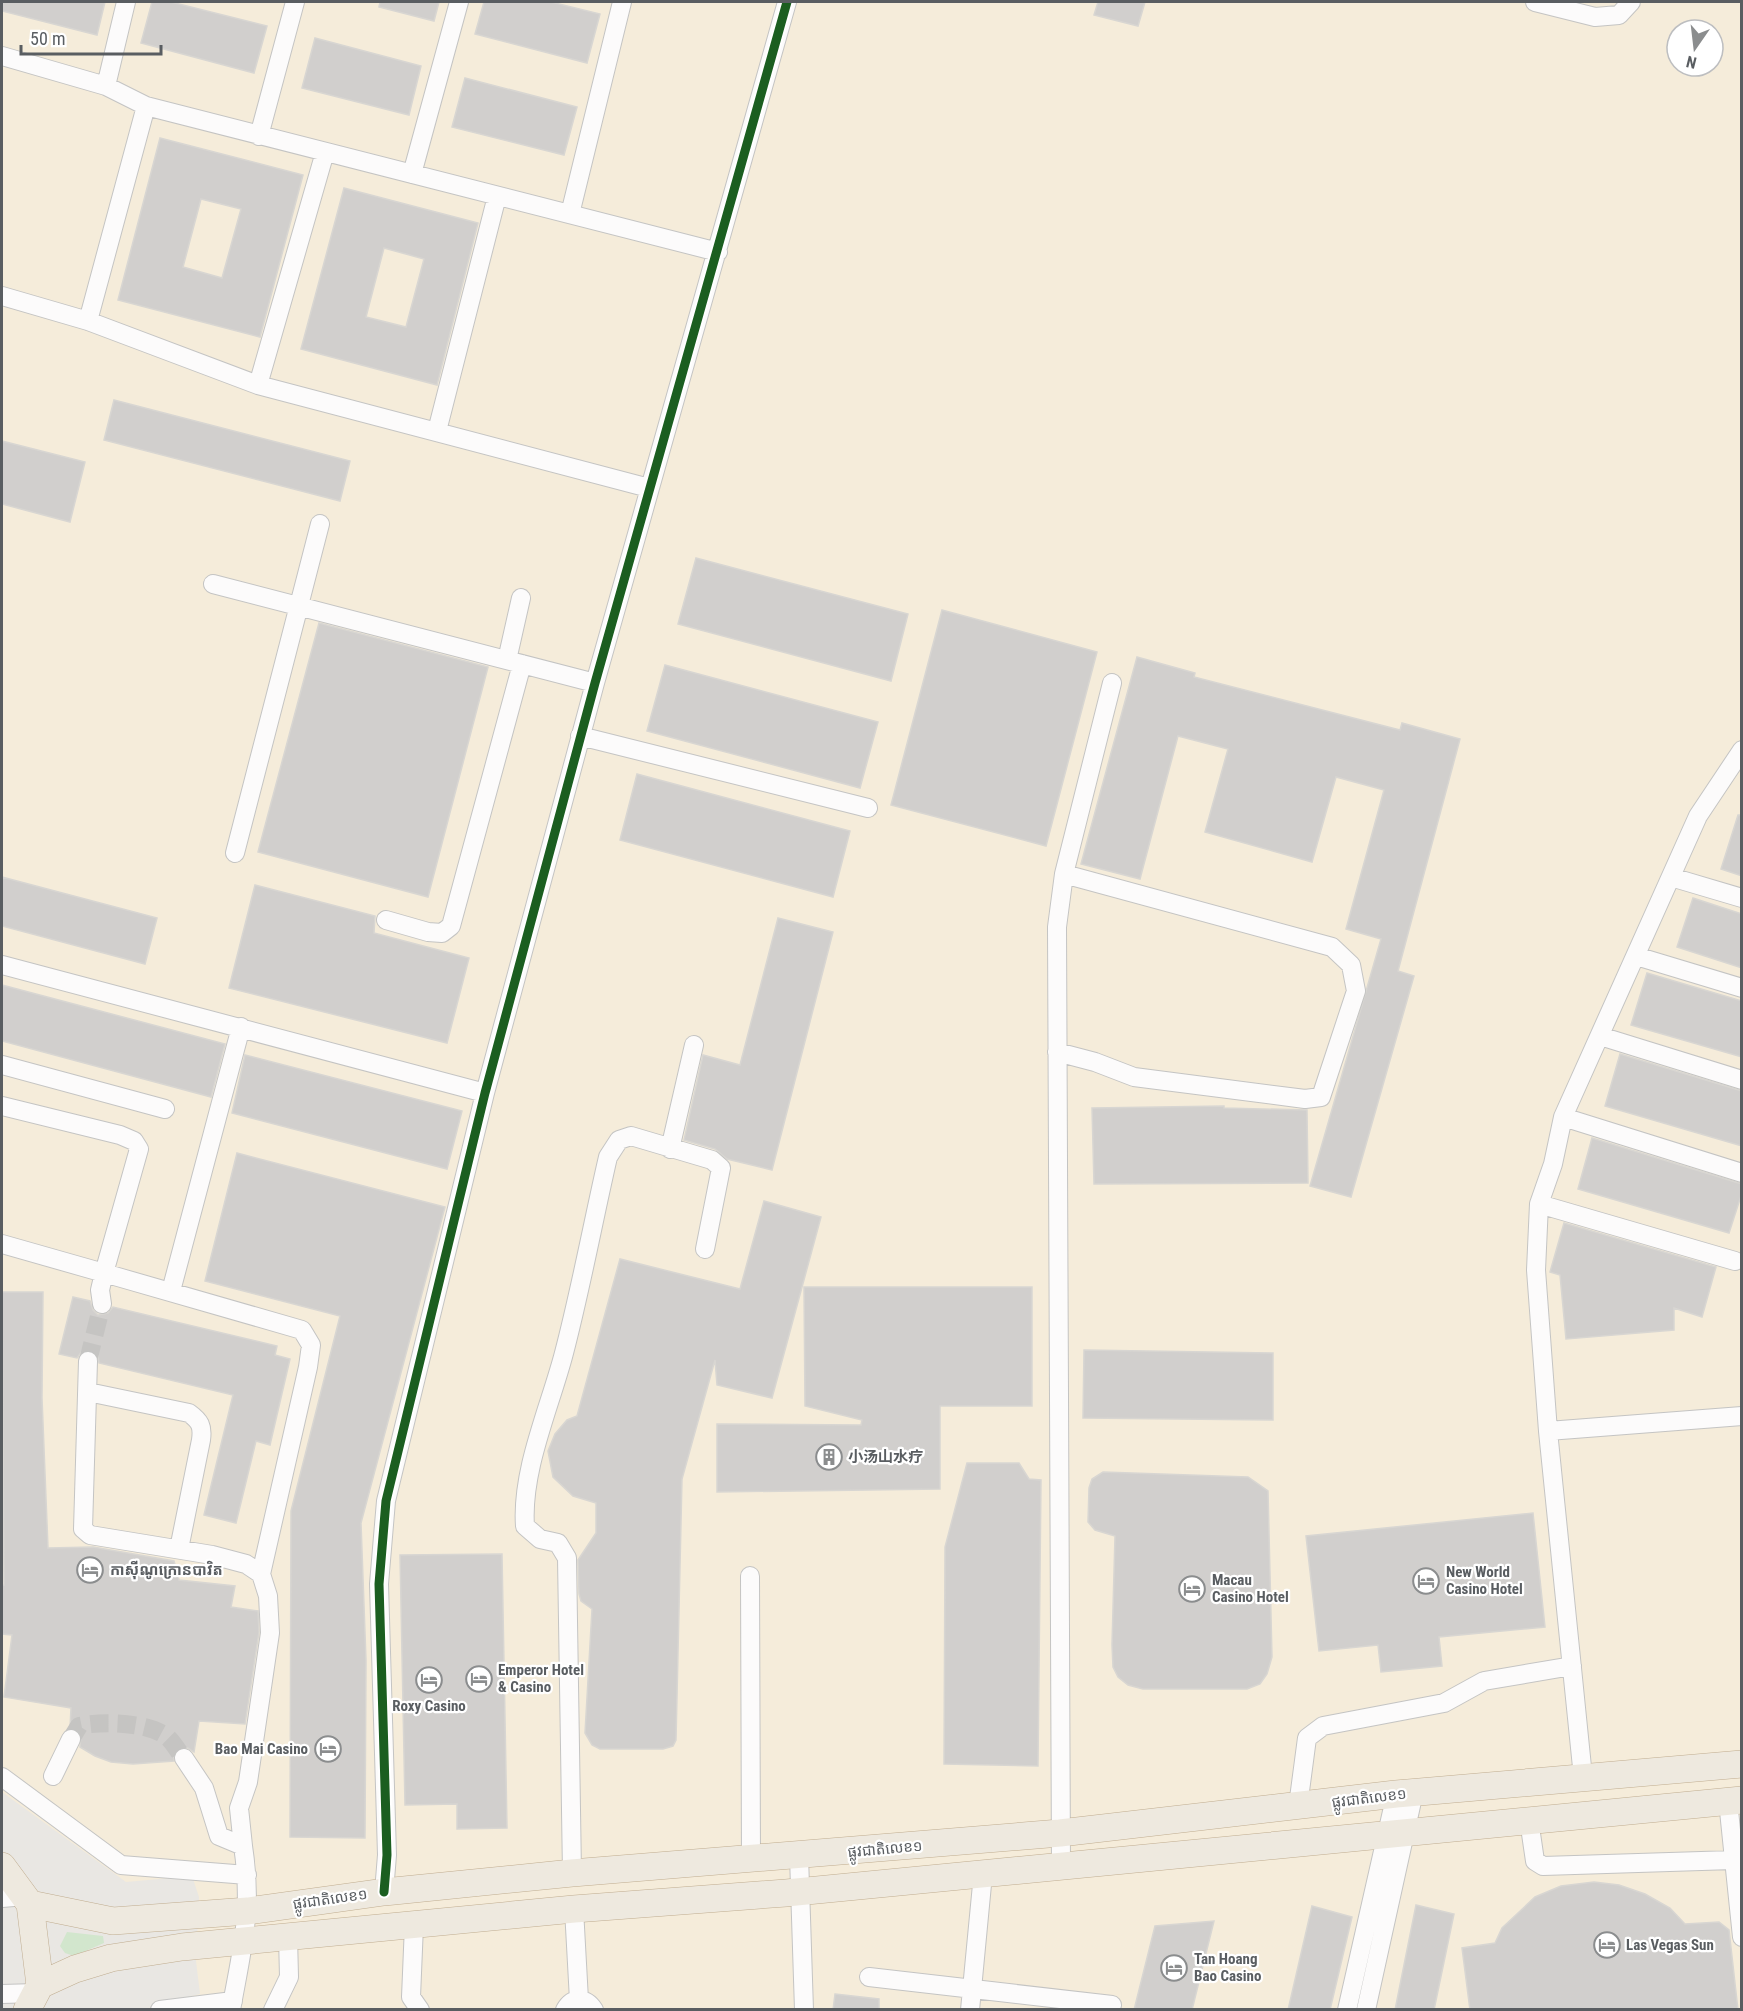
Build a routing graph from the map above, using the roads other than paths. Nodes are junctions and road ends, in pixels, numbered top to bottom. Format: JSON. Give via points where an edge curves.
{"nodes":[{"id":1,"x":126,"y":2,"type":"edge"},
{"id":2,"x":295,"y":2,"type":"edge"},
{"id":3,"x":459,"y":2,"type":"edge"},
{"id":4,"x":621,"y":2,"type":"edge"},
{"id":5,"x":787,"y":2,"type":"edge"},
{"id":6,"x":1535,"y":2,"type":"edge"},
{"id":7,"x":1631,"y":2,"type":"edge"},
{"id":8,"x":2,"y":56,"type":"edge"},
{"id":9,"x":106,"y":86,"type":"junction"},
{"id":10,"x":146,"y":106,"type":"junction"},
{"id":11,"x":259,"y":136,"type":"junction"},
{"id":12,"x":325,"y":152,"type":"junction"},
{"id":13,"x":412,"y":174,"type":"junction"},
{"id":14,"x":497,"y":196,"type":"junction"},
{"id":15,"x":570,"y":214,"type":"junction"},
{"id":16,"x":718,"y":252,"type":"junction"},
{"id":17,"x":2,"y":296,"type":"edge"},
{"id":18,"x":88,"y":321,"type":"junction"},
{"id":19,"x":258,"y":385,"type":"junction"},
{"id":20,"x":437,"y":431,"type":"junction"},
{"id":21,"x":649,"y":488,"type":"junction"},
{"id":22,"x":320,"y":524,"type":"dead end"},
{"id":23,"x":213,"y":584,"type":"dead end"},
{"id":24,"x":521,"y":598,"type":"dead end"},
{"id":25,"x":299,"y":606,"type":"junction"},
{"id":26,"x":515,"y":662,"type":"junction"},
{"id":27,"x":595,"y":683,"type":"junction"},
{"id":28,"x":1112,"y":683,"type":"dead end"},
{"id":29,"x":580,"y":736,"type":"junction"},
{"id":30,"x":1742,"y":750,"type":"edge"},
{"id":31,"x":868,"y":808,"type":"dead end"},
{"id":32,"x":235,"y":853,"type":"dead end"},
{"id":33,"x":1065,"y":874,"type":"junction"},
{"id":34,"x":1671,"y":877,"type":"junction"},
{"id":35,"x":1742,"y":898,"type":"edge"},
{"id":36,"x":386,"y":920,"type":"dead end"},
{"id":37,"x":1636,"y":956,"type":"junction"},
{"id":38,"x":2,"y":964,"type":"edge"},
{"id":39,"x":1742,"y":988,"type":"edge"},
{"id":40,"x":242,"y":1027,"type":"junction"},
{"id":41,"x":1600,"y":1036,"type":"junction"},
{"id":42,"x":694,"y":1044,"type":"dead end"},
{"id":43,"x":1057,"y":1052,"type":"junction"},
{"id":44,"x":2,"y":1065,"type":"edge"},
{"id":45,"x":1742,"y":1080,"type":"edge"},
{"id":46,"x":485,"y":1093,"type":"junction"},
{"id":47,"x":2,"y":1106,"type":"edge"},
{"id":48,"x":165,"y":1109,"type":"dead end"},
{"id":49,"x":1563,"y":1118,"type":"junction"},
{"id":50,"x":670,"y":1149,"type":"junction"},
{"id":51,"x":1742,"y":1173,"type":"edge"},
{"id":52,"x":1539,"y":1204,"type":"junction"},
{"id":53,"x":2,"y":1244,"type":"edge"},
{"id":54,"x":705,"y":1249,"type":"dead end"},
{"id":55,"x":1735,"y":1261,"type":"dead end"},
{"id":56,"x":104,"y":1273,"type":"junction"},
{"id":57,"x":171,"y":1292,"type":"junction"},
{"id":58,"x":102,"y":1304,"type":"tunnel mouth"},
{"id":59,"x":88,"y":1361,"type":"tunnel mouth"},
{"id":60,"x":88,"y":1392,"type":"junction"},
{"id":61,"x":1742,"y":1416,"type":"edge"},
{"id":62,"x":1548,"y":1431,"type":"junction"},
{"id":63,"x":178,"y":1549,"type":"junction"},
{"id":64,"x":261,"y":1574,"type":"junction"},
{"id":65,"x":750,"y":1576,"type":"dead end"},
{"id":66,"x":1572,"y":1666,"type":"junction"},
{"id":67,"x":71,"y":1739,"type":"tunnel mouth"},
{"id":68,"x":184,"y":1758,"type":"tunnel mouth"},
{"id":69,"x":1742,"y":1764,"type":"edge"},
{"id":70,"x":53,"y":1776,"type":"dead end"},
{"id":71,"x":2,"y":1777,"type":"edge"},
{"id":72,"x":1582,"y":1777,"type":"junction"},
{"id":73,"x":1405,"y":1793,"type":"junction"},
{"id":74,"x":1735,"y":1800,"type":"edge"},
{"id":75,"x":1298,"y":1806,"type":"junction"},
{"id":76,"x":1529,"y":1820,"type":"junction"},
{"id":77,"x":1060,"y":1833,"type":"junction"},
{"id":78,"x":1396,"y":1833,"type":"junction"},
{"id":79,"x":243,"y":1846,"type":"junction"},
{"id":80,"x":799,"y":1856,"type":"junction"},
{"id":81,"x":751,"y":1859,"type":"junction"},
{"id":82,"x":1733,"y":1860,"type":"junction"},
{"id":83,"x":1061,"y":1866,"type":"junction"},
{"id":84,"x":3,"y":1869,"type":"edge"},
{"id":85,"x":572,"y":1873,"type":"junction"},
{"id":86,"x":983,"y":1874,"type":"junction"},
{"id":87,"x":247,"y":1875,"type":"junction"},
{"id":88,"x":384,"y":1892,"type":"junction"},
{"id":89,"x":801,"y":1892,"type":"junction"},
{"id":90,"x":19,"y":1899,"type":"edge"},
{"id":91,"x":574,"y":1910,"type":"junction"},
{"id":92,"x":248,"y":1911,"type":"junction"},
{"id":93,"x":414,"y":1925,"type":"junction"},
{"id":94,"x":288,"y":1936,"type":"junction"},
{"id":95,"x":1742,"y":1937,"type":"edge"},
{"id":96,"x":245,"y":1942,"type":"junction"},
{"id":97,"x":869,"y":1977,"type":"dead end"},
{"id":98,"x":972,"y":1988,"type":"junction"},
{"id":99,"x":2,"y":1994,"type":"edge"},
{"id":100,"x":34,"y":1996,"type":"edge"},
{"id":101,"x":232,"y":2005,"type":"edge"},
{"id":102,"x":1112,"y":2005,"type":"dead end"},
{"id":103,"x":583,"y":2007,"type":"edge"},
{"id":104,"x":160,"y":2010,"type":"edge"},
{"id":105,"x":273,"y":2010,"type":"edge"},
{"id":106,"x":420,"y":2010,"type":"edge"},
{"id":107,"x":603,"y":2010,"type":"edge"},
{"id":108,"x":804,"y":2010,"type":"edge"},
{"id":109,"x":970,"y":2010,"type":"edge"},
{"id":110,"x":1347,"y":2010,"type":"edge"},
{"id":111,"x":1366,"y":2010,"type":"edge"}],
"edges":[{"from":1,"to":9,"type":"street"},
{"from":2,"to":11,"type":"street"},
{"from":3,"to":13,"type":"street"},
{"from":4,"to":15,"type":"street"},
{"from":5,"to":16,"type":"street"},
{"from":6,"to":7,"type":"street","via":[[1595,17],[1619,15]]},
{"from":8,"to":9,"type":"street"},
{"from":9,"to":10,"type":"street"},
{"from":10,"to":11,"type":"street"},
{"from":10,"to":18,"type":"street"},
{"from":11,"to":12,"type":"street"},
{"from":12,"to":13,"type":"street"},
{"from":12,"to":19,"type":"street"},
{"from":13,"to":14,"type":"street"},
{"from":14,"to":15,"type":"street"},
{"from":14,"to":20,"type":"street"},
{"from":15,"to":16,"type":"street"},
{"from":16,"to":21,"type":"street"},
{"from":17,"to":18,"type":"street"},
{"from":18,"to":19,"type":"street"},
{"from":19,"to":20,"type":"street"},
{"from":20,"to":21,"type":"street"},
{"from":21,"to":27,"type":"street"},
{"from":22,"to":25,"type":"street"},
{"from":23,"to":25,"type":"street"},
{"from":24,"to":26,"type":"street"},
{"from":25,"to":26,"type":"street"},
{"from":25,"to":32,"type":"street"},
{"from":26,"to":27,"type":"street"},
{"from":26,"to":36,"type":"street","via":[[451,926],[442,933],[428,932]]},
{"from":27,"to":29,"type":"street"},
{"from":28,"to":33,"type":"street"},
{"from":29,"to":31,"type":"street"},
{"from":29,"to":46,"type":"street"},
{"from":30,"to":34,"type":"street","via":[[1698,816]]},
{"from":33,"to":43,"type":"street","via":[[1057,927]]},
{"from":33,"to":43,"type":"street","via":[[1332,946],[1351,965],[1356,991],[1321,1096],[1305,1099],[1134,1077]]},
{"from":34,"to":35,"type":"street"},
{"from":34,"to":37,"type":"street"},
{"from":37,"to":39,"type":"street"},
{"from":37,"to":41,"type":"street"},
{"from":38,"to":40,"type":"street"},
{"from":40,"to":46,"type":"street"},
{"from":40,"to":57,"type":"street"},
{"from":41,"to":45,"type":"street"},
{"from":41,"to":49,"type":"street"},
{"from":42,"to":50,"type":"street"},
{"from":43,"to":77,"type":"street"},
{"from":44,"to":48,"type":"street"},
{"from":46,"to":88,"type":"street","via":[[386,1501],[379,1584],[387,1855]]},
{"from":47,"to":56,"type":"street","via":[[120,1135],[134,1141],[139,1149]]},
{"from":49,"to":51,"type":"street"},
{"from":49,"to":52,"type":"street"},
{"from":50,"to":54,"type":"street","via":[[712,1161],[721,1168]]},
{"from":50,"to":85,"type":"street","via":[[632,1136],[619,1140],[608,1157],[524,1507],[525,1526],[540,1539],[558,1543],[567,1558]]},
{"from":52,"to":55,"type":"street"},
{"from":52,"to":62,"type":"street","via":[[1536,1270]]},
{"from":53,"to":56,"type":"street"},
{"from":56,"to":57,"type":"street"},
{"from":56,"to":58,"type":"street"},
{"from":57,"to":64,"type":"street","via":[[302,1330],[311,1345]]},
{"from":59,"to":60,"type":"street"},
{"from":60,"to":63,"type":"street","via":[[83,1529],[90,1535]]},
{"from":60,"to":63,"type":"street","via":[[189,1413],[199,1420],[201,1440]]},
{"from":61,"to":62,"type":"street"},
{"from":62,"to":66,"type":"street"},
{"from":63,"to":64,"type":"street","via":[[246,1564]]},
{"from":64,"to":79,"type":"street","via":[[268,1596],[270,1633],[248,1782],[239,1808]]},
{"from":65,"to":81,"type":"street"},
{"from":66,"to":72,"type":"street"},
{"from":66,"to":75,"type":"street","via":[[1484,1681],[1444,1703],[1323,1726],[1307,1738]]},
{"from":67,"to":70,"type":"street"},
{"from":68,"to":79,"type":"street","via":[[204,1788],[219,1836]]},
{"from":69,"to":72,"type":"highway","name":"ផ្លូវជាតិលេខ១"},
{"from":71,"to":87,"type":"street","via":[[121,1865]]},
{"from":72,"to":73,"type":"highway","name":"ផ្លូវជាតិលេខ១"},
{"from":73,"to":75,"type":"highway","name":"ផ្លូវជាតិលេខ១"},
{"from":73,"to":78,"type":"street"},
{"from":74,"to":76,"type":"highway"},
{"from":74,"to":82,"type":"street"},
{"from":75,"to":77,"type":"highway","name":"ផ្លូវជាតិលេខ១"},
{"from":76,"to":78,"type":"highway"},
{"from":76,"to":82,"type":"street","via":[[1535,1861],[1543,1866]]},
{"from":77,"to":80,"type":"highway","name":"ផ្លូវជាតិលេខ១"},
{"from":77,"to":83,"type":"street"},
{"from":78,"to":83,"type":"highway"},
{"from":78,"to":110,"type":"street"},
{"from":78,"to":111,"type":"street"},
{"from":79,"to":87,"type":"street"},
{"from":80,"to":81,"type":"highway","name":"ផ្លូវជាតិលេខ១"},
{"from":80,"to":89,"type":"street"},
{"from":81,"to":85,"type":"highway","name":"ផ្លូវជាតិលេខ១"},
{"from":82,"to":95,"type":"street"},
{"from":83,"to":86,"type":"highway"},
{"from":84,"to":90,"type":"highway"},
{"from":85,"to":88,"type":"highway","name":"ផ្លូវជាតិលេខ១"},
{"from":86,"to":89,"type":"highway"},
{"from":86,"to":98,"type":"street"},
{"from":87,"to":92,"type":"street"},
{"from":88,"to":92,"type":"highway","name":"ផ្លូវជាតិលេខ១"},
{"from":89,"to":91,"type":"highway"},
{"from":89,"to":108,"type":"street"},
{"from":90,"to":92,"type":"highway","name":"ផ្លូវជាតិលេខ១","via":[[113,1921]]},
{"from":90,"to":100,"type":"highway"},
{"from":91,"to":93,"type":"highway"},
{"from":91,"to":103,"type":"street"},
{"from":92,"to":96,"type":"street"},
{"from":93,"to":94,"type":"highway"},
{"from":93,"to":106,"type":"street","via":[[411,1997]]},
{"from":94,"to":96,"type":"highway"},
{"from":94,"to":105,"type":"street","via":[[289,1977]]},
{"from":96,"to":100,"type":"highway","via":[[140,1951],[75,1969]]},
{"from":96,"to":101,"type":"street"},
{"from":97,"to":98,"type":"street"},
{"from":98,"to":102,"type":"street"},
{"from":98,"to":109,"type":"street"},
{"from":99,"to":100,"type":"street"},
{"from":101,"to":104,"type":"street"},
{"from":103,"to":107,"type":"street"}]}
